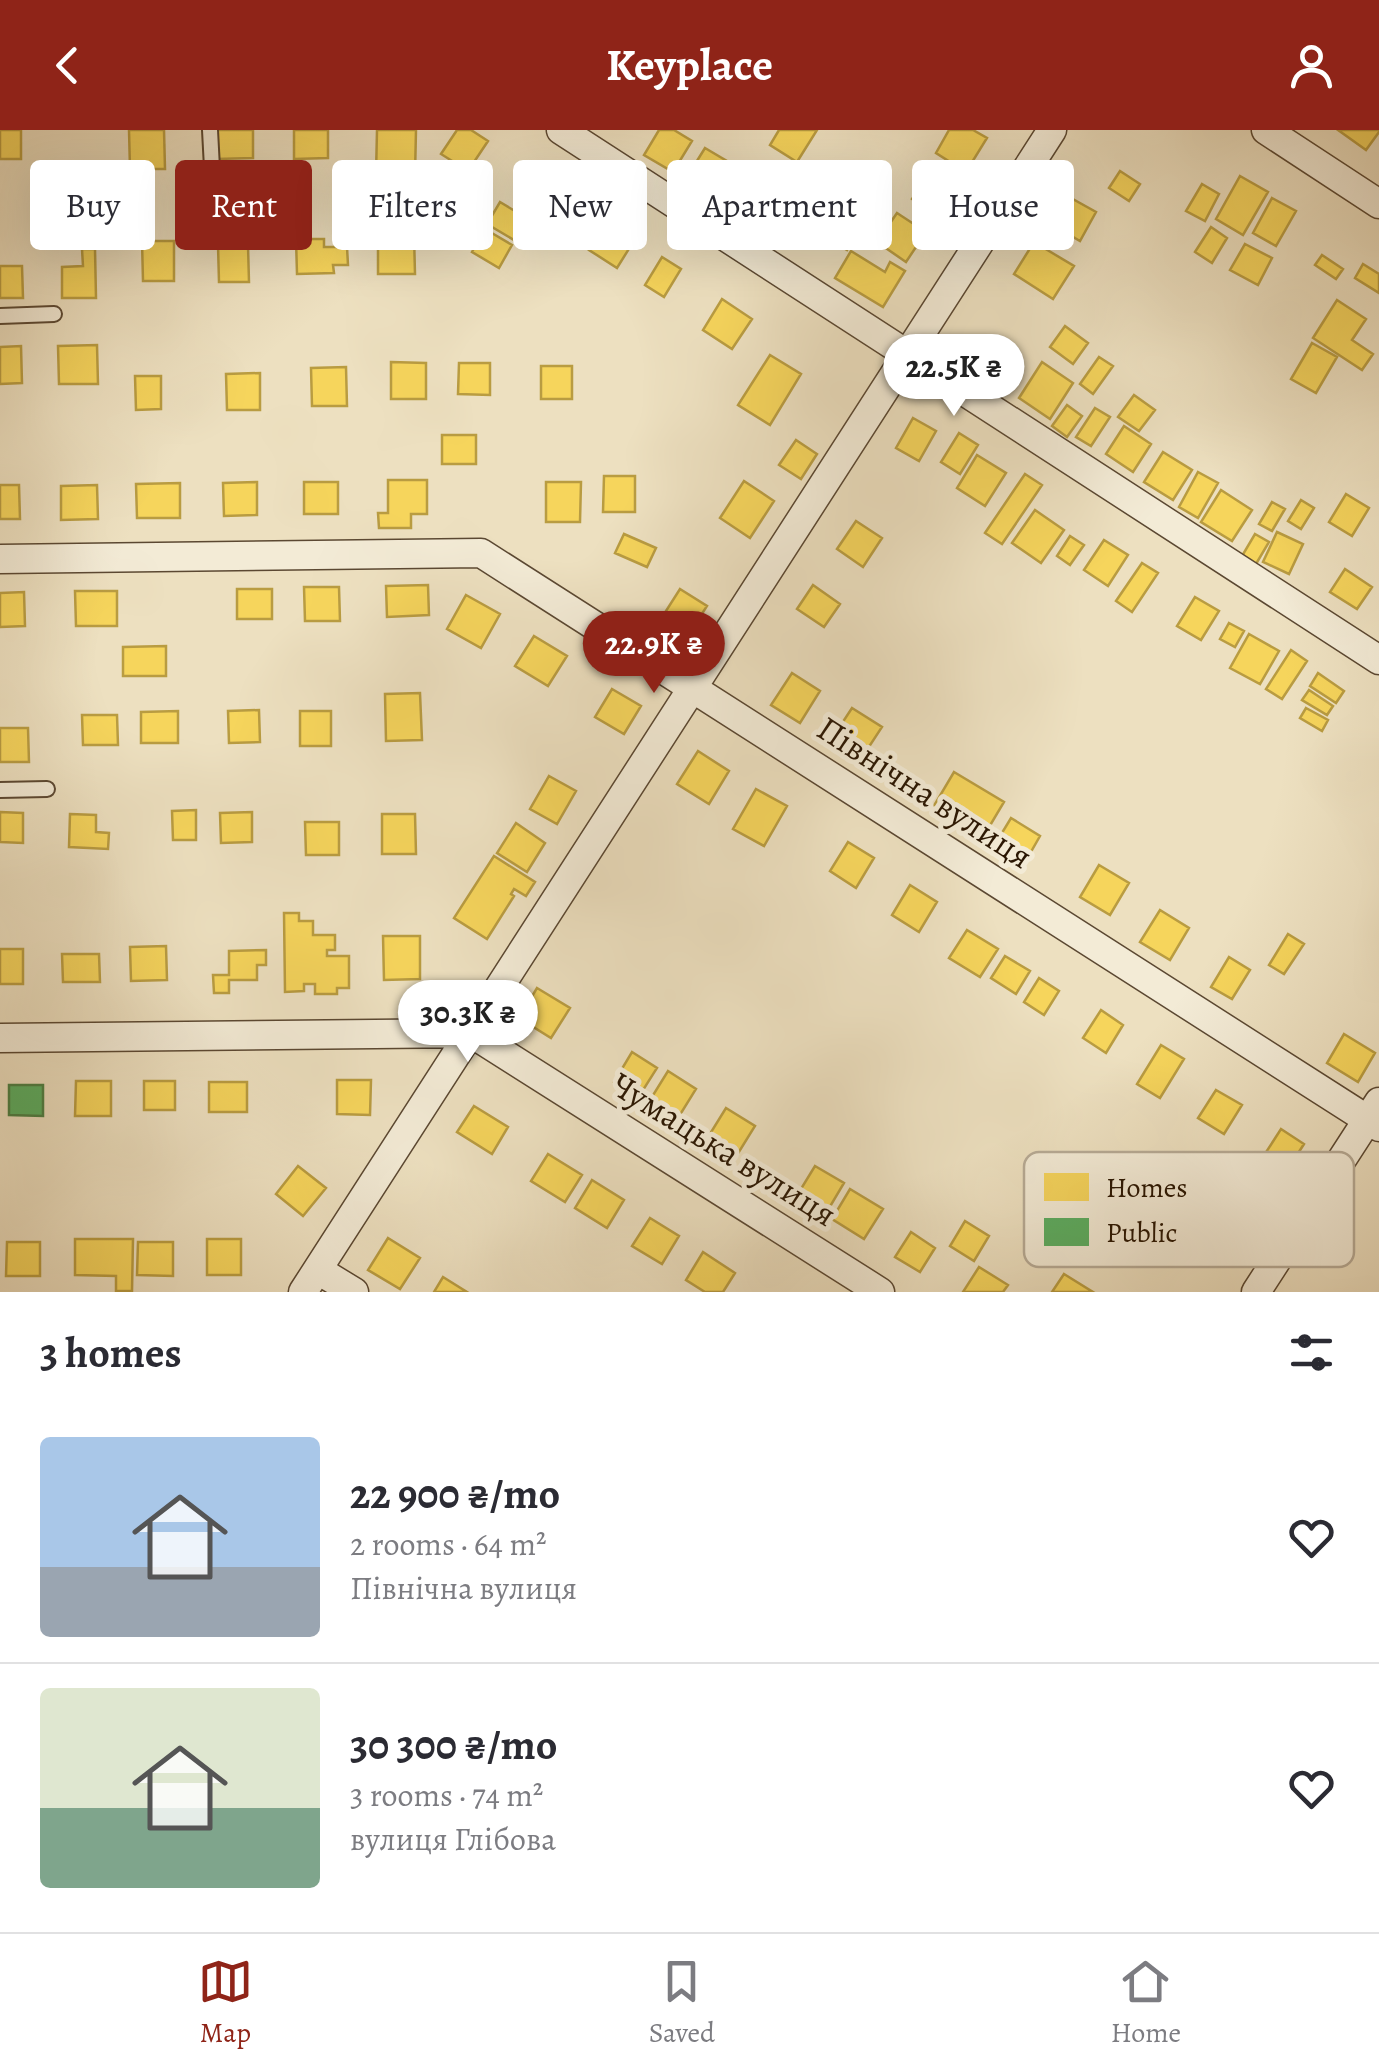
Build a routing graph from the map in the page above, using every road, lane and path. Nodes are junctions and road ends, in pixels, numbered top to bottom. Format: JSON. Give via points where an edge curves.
{"nodes":[{"id":1,"x":210,"y":130,"type":"edge"},
{"id":2,"x":560,"y":130,"type":"edge"},
{"id":3,"x":1052,"y":130,"type":"edge"},
{"id":4,"x":1266,"y":130,"type":"edge"},
{"id":5,"x":212,"y":160,"type":"edge"},
{"id":6,"x":1379,"y":204,"type":"edge"},
{"id":7,"x":54,"y":314,"type":"dead end"},
{"id":8,"x":0,"y":316,"type":"edge"},
{"id":9,"x":908,"y":355,"type":"junction"},
{"id":10,"x":0,"y":559,"type":"edge"},
{"id":11,"x":1379,"y":660,"type":"edge"},
{"id":12,"x":693,"y":688,"type":"junction"},
{"id":13,"x":47,"y":789,"type":"dead end"},
{"id":14,"x":0,"y":790,"type":"edge"},
{"id":15,"x":471,"y":1032,"type":"junction"},
{"id":16,"x":0,"y":1038,"type":"edge"},
{"id":17,"x":1375,"y":1116,"type":"edge"},
{"id":18,"x":1351,"y":1152,"type":"edge"},
{"id":19,"x":1273,"y":1267,"type":"edge"},
{"id":20,"x":311,"y":1281,"type":"edge"},
{"id":21,"x":354,"y":1292,"type":"edge"},
{"id":22,"x":880,"y":1292,"type":"edge"},
{"id":23,"x":1256,"y":1292,"type":"edge"}],
"edges":[{"from":1,"to":5,"type":"lane"},
{"from":2,"to":9,"type":"street"},
{"from":3,"to":9,"type":"street"},
{"from":4,"to":6,"type":"street"},
{"from":7,"to":8,"type":"lane"},
{"from":9,"to":11,"type":"street"},
{"from":9,"to":12,"type":"street"},
{"from":10,"to":12,"type":"street","name":"Північна вулиця","via":[[481,553]]},
{"from":12,"to":15,"type":"street"},
{"from":12,"to":17,"type":"street","name":"Північна вулиця"},
{"from":13,"to":14,"type":"lane"},
{"from":15,"to":16,"type":"street"},
{"from":15,"to":20,"type":"street"},
{"from":15,"to":22,"type":"street","name":"Чумацька вулиця"},
{"from":17,"to":18,"type":"street"},
{"from":19,"to":23,"type":"street"},
{"from":20,"to":21,"type":"street"}]}
